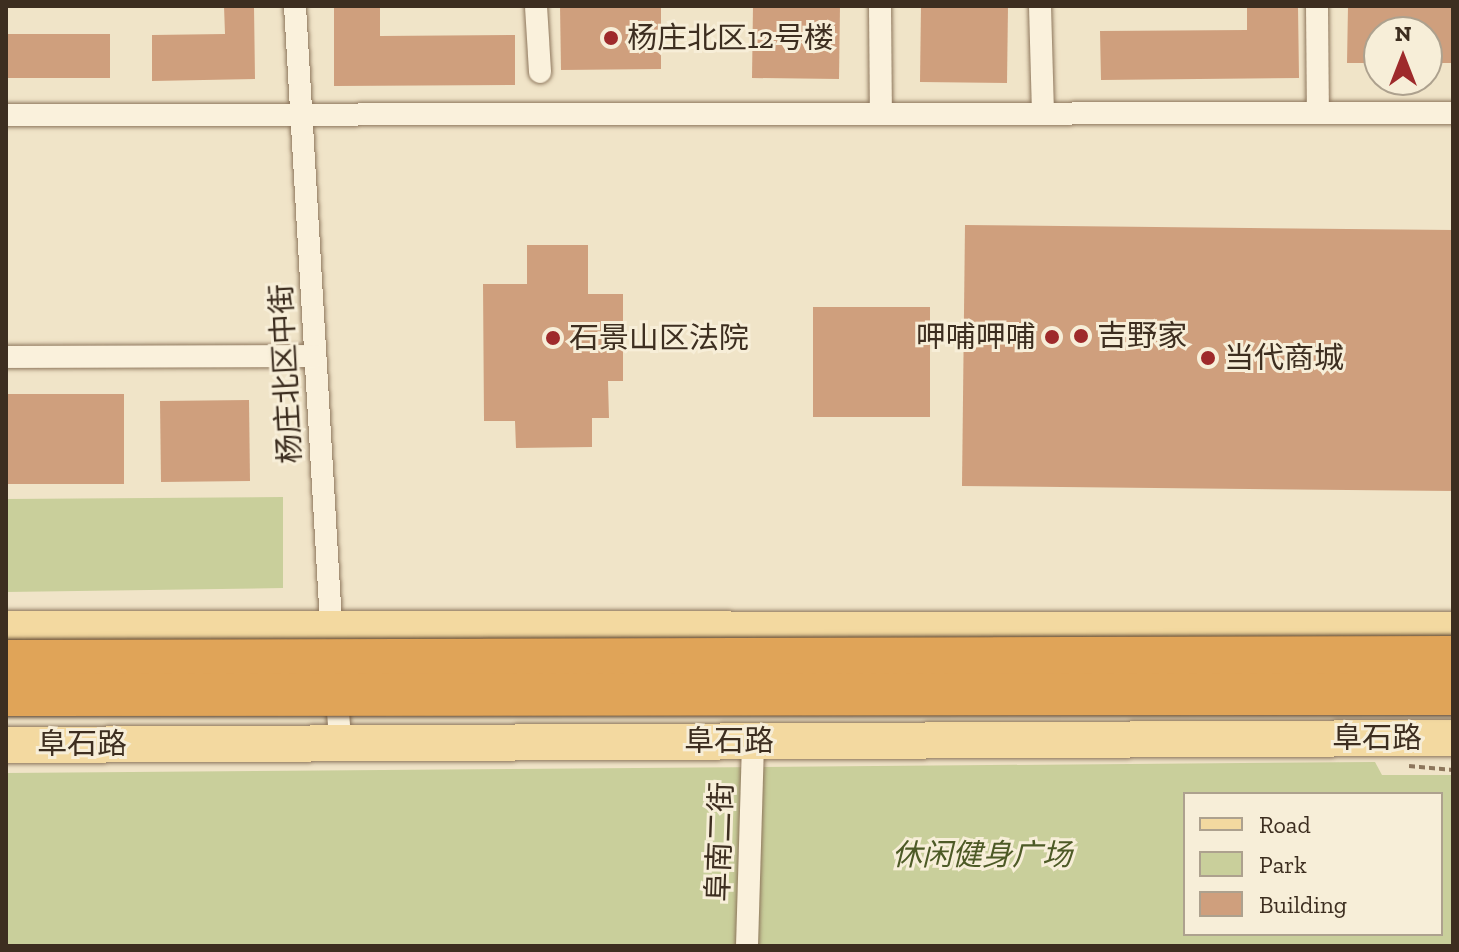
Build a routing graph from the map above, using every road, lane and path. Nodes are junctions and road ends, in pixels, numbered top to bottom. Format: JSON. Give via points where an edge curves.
{"nodes":[{"id":1,"x":295,"y":6,"type":"edge"},
{"id":2,"x":536,"y":6,"type":"edge"},
{"id":3,"x":880,"y":6,"type":"edge"},
{"id":4,"x":1040,"y":6,"type":"edge"},
{"id":5,"x":1317,"y":6,"type":"edge"},
{"id":6,"x":540,"y":72,"type":"dead end"},
{"id":7,"x":1043,"y":113,"type":"junction"},
{"id":8,"x":1318,"y":113,"type":"junction"},
{"id":9,"x":1453,"y":113,"type":"edge"},
{"id":10,"x":302,"y":114,"type":"junction"},
{"id":11,"x":881,"y":114,"type":"junction"},
{"id":12,"x":6,"y":115,"type":"edge"},
{"id":13,"x":315,"y":356,"type":"junction"},
{"id":14,"x":6,"y":357,"type":"edge"},
{"id":15,"x":6,"y":629,"type":"edge"},
{"id":16,"x":331,"y":630,"type":"junction"},
{"id":17,"x":1453,"y":630,"type":"edge"},
{"id":18,"x":1453,"y":657,"type":"edge"},
{"id":19,"x":6,"y":661,"type":"edge"},
{"id":20,"x":1453,"y":694,"type":"edge"},
{"id":21,"x":6,"y":695,"type":"edge"},
{"id":22,"x":340,"y":738,"type":"junction"},
{"id":23,"x":1453,"y":738,"type":"edge"},
{"id":24,"x":753,"y":741,"type":"junction"},
{"id":25,"x":6,"y":745,"type":"edge"},
{"id":26,"x":747,"y":946,"type":"edge"}],
"edges":[{"from":1,"to":10,"type":"street","name":"杨庄北区中街"},
{"from":2,"to":6,"type":"street"},
{"from":3,"to":11,"type":"street"},
{"from":4,"to":7,"type":"street"},
{"from":5,"to":8,"type":"street"},
{"from":7,"to":8,"type":"street"},
{"from":7,"to":11,"type":"street"},
{"from":8,"to":9,"type":"street"},
{"from":10,"to":11,"type":"street"},
{"from":10,"to":12,"type":"street"},
{"from":10,"to":13,"type":"street","name":"杨庄北区中街"},
{"from":13,"to":14,"type":"street"},
{"from":13,"to":16,"type":"street","name":"杨庄北区中街"},
{"from":15,"to":16,"type":"main road"},
{"from":16,"to":17,"type":"main road"},
{"from":16,"to":22,"type":"street","name":"杨庄北区中街"},
{"from":18,"to":19,"type":"highway","bridge":true},
{"from":20,"to":21,"type":"highway","name":"阜石路","bridge":true},
{"from":22,"to":24,"type":"main road","name":"阜石路"},
{"from":22,"to":25,"type":"main road","name":"阜石路"},
{"from":23,"to":24,"type":"main road","name":"阜石路"},
{"from":24,"to":26,"type":"street","name":"阜南二街"}]}
